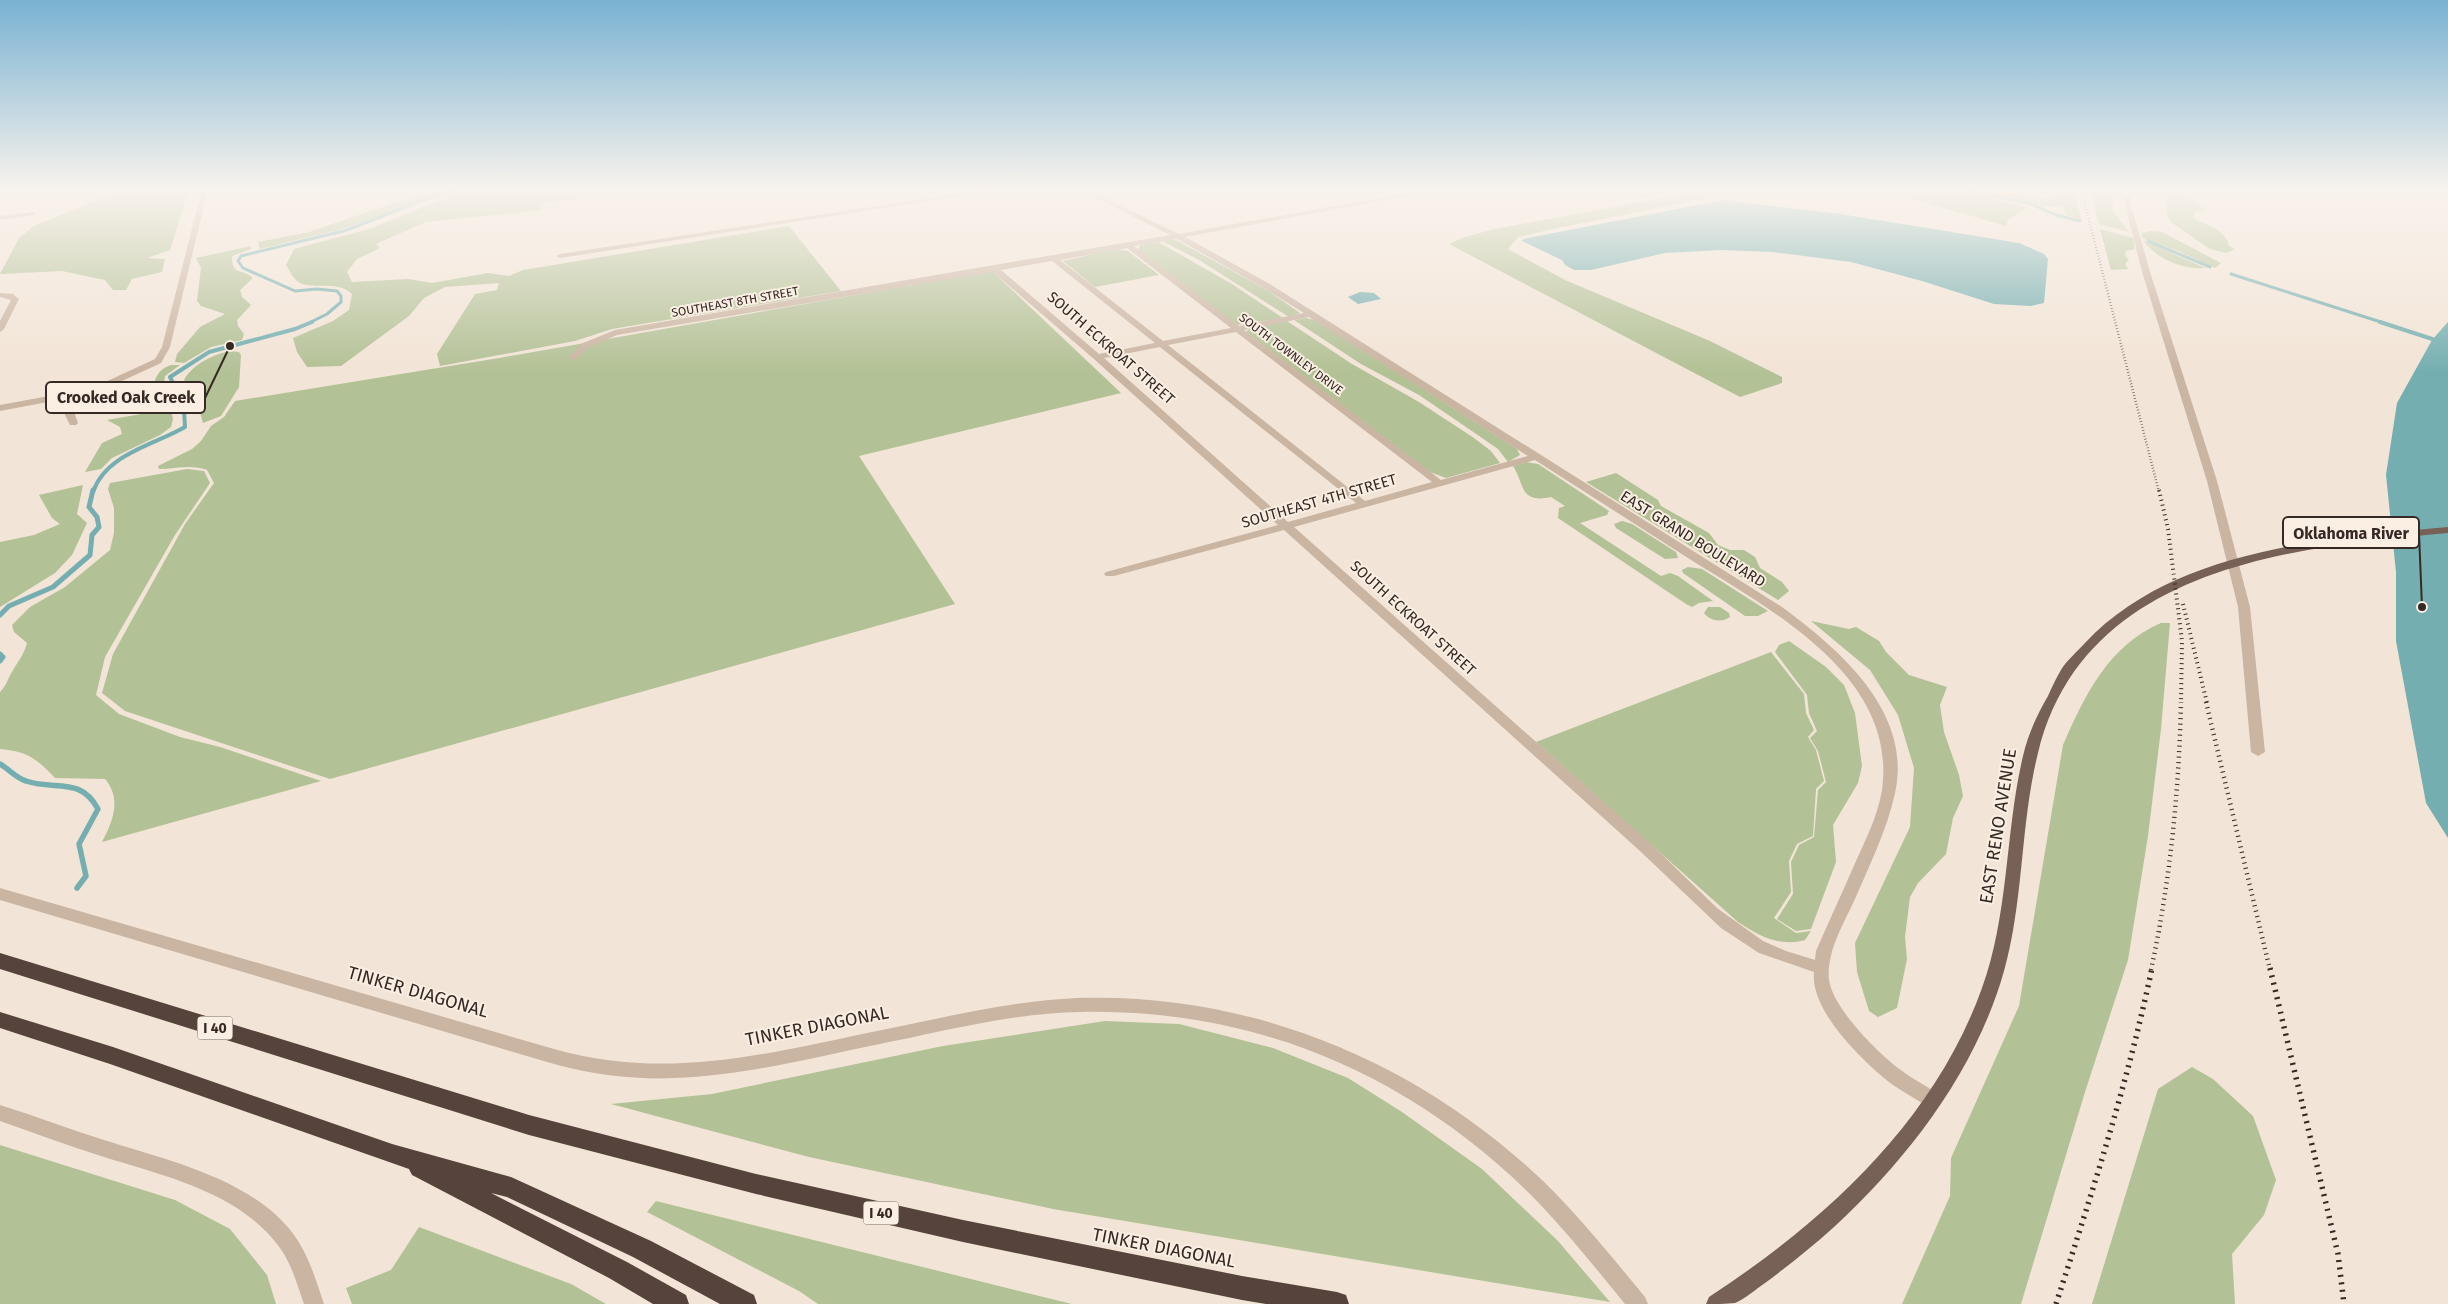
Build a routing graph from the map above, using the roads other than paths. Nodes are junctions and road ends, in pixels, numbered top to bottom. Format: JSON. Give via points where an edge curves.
{"nodes":[{"id":1,"x":190,"y":250,"type":"edge"},
{"id":2,"x":601,"y":250,"type":"edge"},
{"id":3,"x":1100,"y":250,"type":"edge"},
{"id":4,"x":1134,"y":250,"type":"edge"},
{"id":5,"x":1202,"y":250,"type":"edge"},
{"id":6,"x":2141,"y":250,"type":"edge"},
{"id":7,"x":560,"y":256,"type":"dead end"},
{"id":8,"x":1053,"y":258,"type":"junction"},
{"id":9,"x":996,"y":269,"type":"junction"},
{"id":10,"x":0,"y":295,"type":"edge"},
{"id":11,"x":1311,"y":314,"type":"junction"},
{"id":12,"x":0,"y":329,"type":"edge"},
{"id":13,"x":1237,"y":329,"type":"junction"},
{"id":14,"x":1163,"y":344,"type":"junction"},
{"id":15,"x":1098,"y":357,"type":"junction"},
{"id":16,"x":572,"y":358,"type":"dead end"},
{"id":17,"x":74,"y":394,"type":"junction"},
{"id":18,"x":0,"y":408,"type":"edge"},
{"id":19,"x":74,"y":424,"type":"dead end"},
{"id":20,"x":1536,"y":457,"type":"junction"},
{"id":21,"x":1439,"y":483,"type":"junction"},
{"id":22,"x":1363,"y":504,"type":"junction"},
{"id":23,"x":1287,"y":526,"type":"junction"},
{"id":24,"x":2448,"y":530,"type":"edge"},
{"id":25,"x":1110,"y":574,"type":"dead end"},
{"id":26,"x":2258,"y":752,"type":"dead end"},
{"id":27,"x":0,"y":894,"type":"edge"},
{"id":28,"x":0,"y":961,"type":"edge"},
{"id":29,"x":1821,"y":968,"type":"junction"},
{"id":30,"x":0,"y":1020,"type":"edge"},
{"id":31,"x":1933,"y":1100,"type":"junction"},
{"id":32,"x":0,"y":1113,"type":"edge"},
{"id":33,"x":392,"y":1154,"type":"junction"},
{"id":34,"x":314,"y":1304,"type":"edge"},
{"id":35,"x":677,"y":1304,"type":"edge"},
{"id":36,"x":745,"y":1304,"type":"edge"},
{"id":37,"x":1337,"y":1304,"type":"edge"},
{"id":38,"x":1638,"y":1304,"type":"edge"},
{"id":39,"x":1716,"y":1304,"type":"edge"}],
"edges":[{"from":1,"to":17,"type":"street","via":[[166,347],[158,361],[133,374]]},
{"from":2,"to":7,"type":"street"},
{"from":3,"to":8,"type":"street","name":"SOUTHEAST 8TH STREET"},
{"from":4,"to":13,"type":"street","name":"SOUTH TOWNLEY DRIVE"},
{"from":5,"to":11,"type":"street","name":"EAST GRAND BOULEVARD"},
{"from":6,"to":26,"type":"street","via":[[2212,481],[2244,607]]},
{"from":8,"to":9,"type":"street","name":"SOUTHEAST 8TH STREET"},
{"from":8,"to":14,"type":"street"},
{"from":9,"to":15,"type":"street","name":"SOUTH ECKROAT STREET"},
{"from":9,"to":16,"type":"street","name":"SOUTHEAST 8TH STREET","via":[[616,333],[593,340]]},
{"from":10,"to":12,"type":"street","via":[[14,299]]},
{"from":11,"to":13,"type":"street"},
{"from":11,"to":20,"type":"street","name":"EAST GRAND BOULEVARD"},
{"from":13,"to":14,"type":"street"},
{"from":13,"to":21,"type":"street","name":"SOUTH TOWNLEY DRIVE"},
{"from":14,"to":15,"type":"street"},
{"from":14,"to":22,"type":"street"},
{"from":15,"to":23,"type":"street","name":"SOUTH ECKROAT STREET"},
{"from":17,"to":18,"type":"street"},
{"from":17,"to":19,"type":"street","via":[[70,415]]},
{"from":20,"to":21,"type":"street","name":"SOUTHEAST 4TH STREET"},
{"from":20,"to":29,"type":"street","name":"EAST GRAND BOULEVARD","via":[[1795,622],[1840,660],[1876,710],[1887,740],[1892,782],[1886,808],[1824,951]]},
{"from":21,"to":22,"type":"street","name":"SOUTHEAST 4TH STREET"},
{"from":22,"to":23,"type":"street","name":"SOUTHEAST 4TH STREET"},
{"from":23,"to":25,"type":"street","name":"SOUTHEAST 4TH STREET"},
{"from":23,"to":29,"type":"street","name":"SOUTH ECKROAT STREET","via":[[1722,920],[1758,946]]},
{"from":24,"to":31,"type":"main road","name":"EAST RENO AVENUE","via":[[2354,538],[2259,555],[2215,568],[2167,588],[2128,611],[2074,663],[2056,688],[2040,722],[2022,803],[2000,956],[1980,1014],[1960,1056]]},
{"from":27,"to":38,"type":"street","name":"TINKER DIAGONAL","via":[[597,1068],[668,1073],[737,1065],[990,1015],[1068,1006],[1152,1006],[1251,1022],[1316,1043],[1365,1064],[1429,1100],[1516,1167],[1566,1217]]},
{"from":28,"to":37,"type":"highway","name":"TINKER DIAGONAL","number":"I 40","via":[[529,1125],[756,1184],[972,1233]]},
{"from":29,"to":31,"type":"street","name":"EAST GRAND BOULEVARD","via":[[1826,997],[1841,1022],[1892,1074]]},
{"from":30,"to":33,"type":"highway"},
{"from":31,"to":39,"type":"main road","name":"EAST RENO AVENUE","via":[[1906,1140],[1828,1222],[1787,1256]]},
{"from":32,"to":34,"type":"street","via":[[217,1186],[239,1198],[272,1224],[296,1254],[311,1287]]},
{"from":33,"to":35,"type":"highway","via":[[618,1270]]},
{"from":33,"to":36,"type":"highway","via":[[511,1188],[642,1249]]}]}
